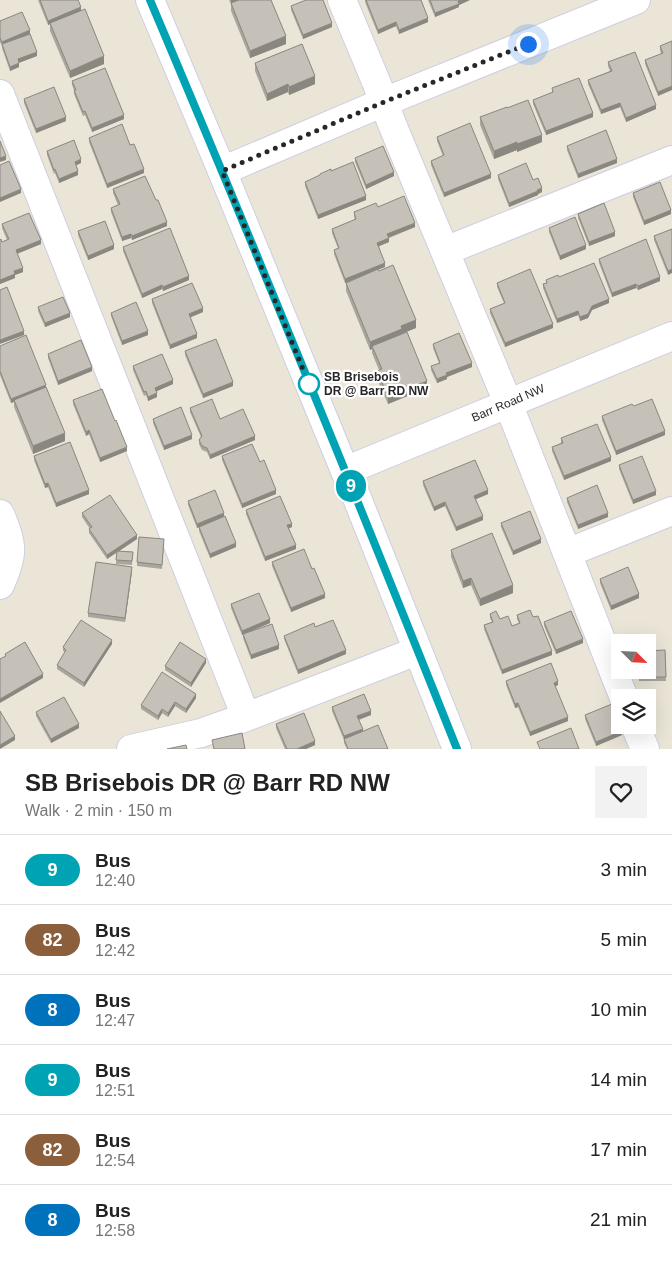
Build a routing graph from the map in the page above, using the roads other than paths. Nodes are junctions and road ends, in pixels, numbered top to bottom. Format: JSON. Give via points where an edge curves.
{"nodes":[{"id":1,"x":150,"y":0,"type":"edge"},
{"id":2,"x":342,"y":0,"type":"edge"},
{"id":3,"x":636,"y":0,"type":"edge"},
{"id":4,"x":0,"y":94,"type":"edge"},
{"id":5,"x":384,"y":102,"type":"junction"},
{"id":6,"x":672,"y":160,"type":"edge"},
{"id":7,"x":222,"y":171,"type":"junction"},
{"id":8,"x":445,"y":251,"type":"junction"},
{"id":9,"x":672,"y":336,"type":"edge"},
{"id":10,"x":508,"y":403,"type":"junction"},
{"id":11,"x":345,"y":472,"type":"junction"},
{"id":12,"x":672,"y":511,"type":"edge"},
{"id":13,"x":0,"y":514,"type":"edge"},
{"id":14,"x":567,"y":553,"type":"junction"},
{"id":15,"x":0,"y":585,"type":"edge"},
{"id":16,"x":417,"y":650,"type":"junction"},
{"id":17,"x":620,"y":689,"type":"edge"},
{"id":18,"x":246,"y":717,"type":"junction"},
{"id":19,"x":639,"y":734,"type":"edge"},
{"id":20,"x":131,"y":749,"type":"edge"},
{"id":21,"x":457,"y":749,"type":"edge"},
{"id":22,"x":645,"y":749,"type":"edge"}],
"edges":[{"from":1,"to":7,"type":"street"},
{"from":2,"to":5,"type":"street"},
{"from":3,"to":5,"type":"street"},
{"from":4,"to":18,"type":"street"},
{"from":5,"to":7,"type":"street"},
{"from":5,"to":8,"type":"street"},
{"from":6,"to":8,"type":"street"},
{"from":7,"to":11,"type":"street"},
{"from":8,"to":10,"type":"street"},
{"from":9,"to":10,"type":"street","name":"Barr Road NW"},
{"from":10,"to":11,"type":"street","name":"Barr Road NW"},
{"from":10,"to":14,"type":"street"},
{"from":11,"to":16,"type":"street"},
{"from":12,"to":14,"type":"street"},
{"from":13,"to":15,"type":"street","via":[[9,535],[11,552]]},
{"from":14,"to":17,"type":"street"},
{"from":16,"to":18,"type":"street"},
{"from":16,"to":21,"type":"street"},
{"from":18,"to":20,"type":"street","via":[[201,733]]},
{"from":19,"to":22,"type":"street"}]}
